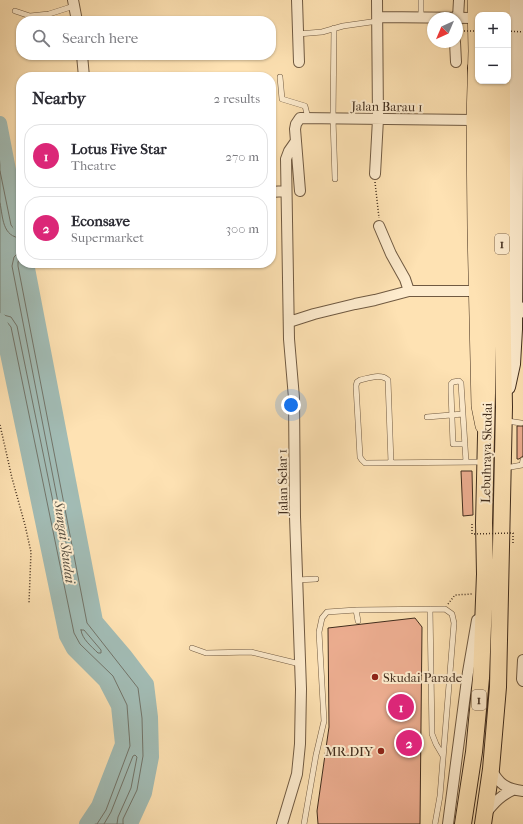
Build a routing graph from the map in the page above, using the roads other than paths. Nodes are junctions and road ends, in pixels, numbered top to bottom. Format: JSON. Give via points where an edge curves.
{"nodes":[{"id":1,"x":297,"y":0,"type":"edge"},
{"id":2,"x":377,"y":0,"type":"edge"},
{"id":3,"x":421,"y":0,"type":"edge"},
{"id":4,"x":459,"y":0,"type":"edge"},
{"id":5,"x":475,"y":0,"type":"edge"},
{"id":6,"x":488,"y":0,"type":"edge"},
{"id":7,"x":502,"y":0,"type":"edge"},
{"id":8,"x":517,"y":0,"type":"edge"},
{"id":9,"x":74,"y":3,"type":"edge"},
{"id":10,"x":15,"y":11,"type":"dead end"},
{"id":11,"x":457,"y":12,"type":"edge"},
{"id":12,"x":478,"y":12,"type":"edge"},
{"id":13,"x":483,"y":12,"type":"edge"},
{"id":14,"x":502,"y":12,"type":"edge"},
{"id":15,"x":76,"y":16,"type":"edge"},
{"id":16,"x":421,"y":18,"type":"junction"},
{"id":17,"x":427,"y":18,"type":"edge"},
{"id":18,"x":378,"y":19,"type":"junction"},
{"id":19,"x":463,"y":19,"type":"edge"},
{"id":20,"x":475,"y":20,"type":"edge"},
{"id":21,"x":334,"y":28,"type":"junction"},
{"id":22,"x":298,"y":34,"type":"junction"},
{"id":23,"x":455,"y":48,"type":"edge"},
{"id":24,"x":82,"y":60,"type":"edge"},
{"id":25,"x":299,"y":62,"type":"dead end"},
{"id":26,"x":456,"y":62,"type":"dead end"},
{"id":27,"x":84,"y":72,"type":"edge"},
{"id":28,"x":280,"y":77,"type":"dead end"},
{"id":29,"x":475,"y":84,"type":"edge"},
{"id":30,"x":477,"y":84,"type":"edge"},
{"id":31,"x":488,"y":84,"type":"edge"},
{"id":32,"x":502,"y":84,"type":"edge"},
{"id":33,"x":304,"y":118,"type":"junction"},
{"id":34,"x":333,"y":119,"type":"junction"},
{"id":35,"x":378,"y":119,"type":"junction"},
{"id":36,"x":474,"y":120,"type":"junction"},
{"id":37,"x":296,"y":141,"type":"junction"},
{"id":38,"x":375,"y":174,"type":"road end"},
{"id":39,"x":335,"y":179,"type":"dead end"},
{"id":40,"x":286,"y":191,"type":"junction"},
{"id":41,"x":276,"y":192,"type":"edge"},
{"id":42,"x":300,"y":192,"type":"dead end"},
{"id":43,"x":487,"y":206,"type":"junction"},
{"id":44,"x":379,"y":226,"type":"road end"},
{"id":45,"x":519,"y":246,"type":"edge"},
{"id":46,"x":519,"y":284,"type":"edge"},
{"id":47,"x":408,"y":291,"type":"junction"},
{"id":48,"x":476,"y":291,"type":"junction"},
{"id":49,"x":523,"y":305,"type":"edge"},
{"id":50,"x":523,"y":315,"type":"edge"},
{"id":51,"x":289,"y":322,"type":"junction"},
{"id":52,"x":452,"y":414,"type":"junction"},
{"id":53,"x":463,"y":414,"type":"junction"},
{"id":54,"x":504,"y":414,"type":"junction"},
{"id":55,"x":427,"y":417,"type":"dead end"},
{"id":56,"x":521,"y":423,"type":"dead end"},
{"id":57,"x":486,"y":440,"type":"junction"},
{"id":58,"x":465,"y":444,"type":"junction"},
{"id":59,"x":523,"y":460,"type":"edge"},
{"id":60,"x":466,"y":462,"type":"junction"},
{"id":61,"x":485,"y":462,"type":"junction"},
{"id":62,"x":392,"y":463,"type":"junction"},
{"id":63,"x":503,"y":468,"type":"junction"},
{"id":64,"x":485,"y":574,"type":"junction"},
{"id":65,"x":316,"y":579,"type":"dead end"},
{"id":66,"x":297,"y":580,"type":"junction"},
{"id":67,"x":430,"y":609,"type":"junction"},
{"id":68,"x":356,"y":610,"type":"junction"},
{"id":69,"x":358,"y":621,"type":"dead end"},
{"id":70,"x":192,"y":648,"type":"dead end"},
{"id":71,"x":523,"y":660,"type":"edge"},
{"id":72,"x":300,"y":664,"type":"junction"},
{"id":73,"x":523,"y":681,"type":"edge"},
{"id":74,"x":443,"y":756,"type":"junction"},
{"id":75,"x":491,"y":769,"type":"junction"},
{"id":76,"x":518,"y":790,"type":"edge"},
{"id":77,"x":484,"y":819,"type":"edge"},
{"id":78,"x":282,"y":824,"type":"edge"},
{"id":79,"x":304,"y":824,"type":"edge"},
{"id":80,"x":435,"y":824,"type":"edge"},
{"id":81,"x":448,"y":824,"type":"edge"},
{"id":82,"x":463,"y":824,"type":"edge"}],
"edges":[{"from":1,"to":22,"type":"street"},
{"from":2,"to":18,"type":"street"},
{"from":3,"to":16,"type":"lane"},
{"from":4,"to":11,"type":"street"},
{"from":5,"to":12,"type":"main road"},
{"from":6,"to":13,"type":"highway"},
{"from":7,"to":14,"type":"highway"},
{"from":8,"to":45,"type":"main road"},
{"from":9,"to":10,"type":"lane","via":[[49,14],[30,16]]},
{"from":9,"to":15,"type":"street"},
{"from":16,"to":17,"type":"street"},
{"from":16,"to":18,"type":"street"},
{"from":18,"to":21,"type":"lane"},
{"from":18,"to":35,"type":"street"},
{"from":19,"to":20,"type":"street"},
{"from":21,"to":22,"type":"lane"},
{"from":21,"to":34,"type":"lane"},
{"from":22,"to":25,"type":"street"},
{"from":23,"to":26,"type":"street"},
{"from":24,"to":27,"type":"street"},
{"from":28,"to":33,"type":"lane","via":[[282,99],[305,106]]},
{"from":29,"to":36,"type":"main road"},
{"from":30,"to":43,"type":"highway"},
{"from":31,"to":43,"type":"highway","name":"Lebuhraya Skudai","number":"1"},
{"from":32,"to":54,"type":"highway","name":"Lebuhraya Skudai","number":"1"},
{"from":33,"to":34,"type":"street","name":"Jalan Barau 1"},
{"from":33,"to":37,"type":"street","via":[[296,124]]},
{"from":34,"to":35,"type":"street","name":"Jalan Barau 1"},
{"from":34,"to":39,"type":"lane"},
{"from":35,"to":36,"type":"street","name":"Jalan Barau 1"},
{"from":35,"to":38,"type":"street"},
{"from":36,"to":48,"type":"main road"},
{"from":37,"to":40,"type":"street","name":"Jalan Selar 1","via":[[286,159]]},
{"from":37,"to":42,"type":"street"},
{"from":40,"to":41,"type":"street"},
{"from":40,"to":51,"type":"street","name":"Jalan Selar 1"},
{"from":43,"to":57,"type":"highway","name":"Lebuhraya Skudai","number":"1"},
{"from":44,"to":47,"type":"street","via":[[405,279]]},
{"from":45,"to":46,"type":"main road"},
{"from":46,"to":54,"type":"main road","via":[[512,364]]},
{"from":47,"to":48,"type":"street"},
{"from":47,"to":51,"type":"street"},
{"from":48,"to":57,"type":"main road","via":[[478,406]]},
{"from":49,"to":50,"type":"lane"},
{"from":51,"to":66,"type":"street","name":"Jalan Selar 1","via":[[294,398]]},
{"from":52,"to":53,"type":"lane"},
{"from":52,"to":53,"type":"lane","via":[[451,384],[459,381]]},
{"from":52,"to":55,"type":"lane"},
{"from":52,"to":58,"type":"lane","via":[[453,444]]},
{"from":53,"to":58,"type":"lane"},
{"from":54,"to":56,"type":"lane"},
{"from":54,"to":63,"type":"highway","name":"Lebuhraya Skudai","number":"1"},
{"from":57,"to":61,"type":"highway","name":"Lebuhraya Skudai","number":"1"},
{"from":58,"to":60,"type":"lane"},
{"from":59,"to":63,"type":"lane","via":[[521,466]]},
{"from":60,"to":61,"type":"lane"},
{"from":60,"to":62,"type":"lane"},
{"from":61,"to":64,"type":"highway","name":"Lebuhraya Skudai","number":"1"},
{"from":62,"to":62,"type":"lane","via":[[365,463],[360,457],[356,386],[360,380],[381,376],[388,380]]},
{"from":63,"to":75,"type":"highway","name":"Lebuhraya Skudai","number":"1","via":[[498,687]]},
{"from":64,"to":81,"type":"street","via":[[468,672]]},
{"from":64,"to":82,"type":"highway","name":"Lebuhraya Skudai","number":"1","via":[[481,678],[474,752]]},
{"from":65,"to":66,"type":"lane"},
{"from":66,"to":72,"type":"street","name":"Jalan Selar 1"},
{"from":67,"to":68,"type":"lane"},
{"from":67,"to":74,"type":"lane","via":[[432,734]]},
{"from":67,"to":74,"type":"lane","via":[[445,609],[452,614],[454,623]]},
{"from":68,"to":69,"type":"lane"},
{"from":68,"to":79,"type":"lane","via":[[327,612],[322,618],[319,632],[324,721]]},
{"from":70,"to":72,"type":"lane","via":[[206,653],[251,652]]},
{"from":71,"to":73,"type":"street"},
{"from":72,"to":78,"type":"street","name":"Jalan Selar 1","via":[[300,744],[297,774]]},
{"from":74,"to":80,"type":"lane"},
{"from":75,"to":76,"type":"street","via":[[505,787]]},
{"from":75,"to":77,"type":"highway","name":"Lebuhraya Skudai","number":"1"},
{"from":76,"to":77,"type":"street","via":[[505,793]]}]}
